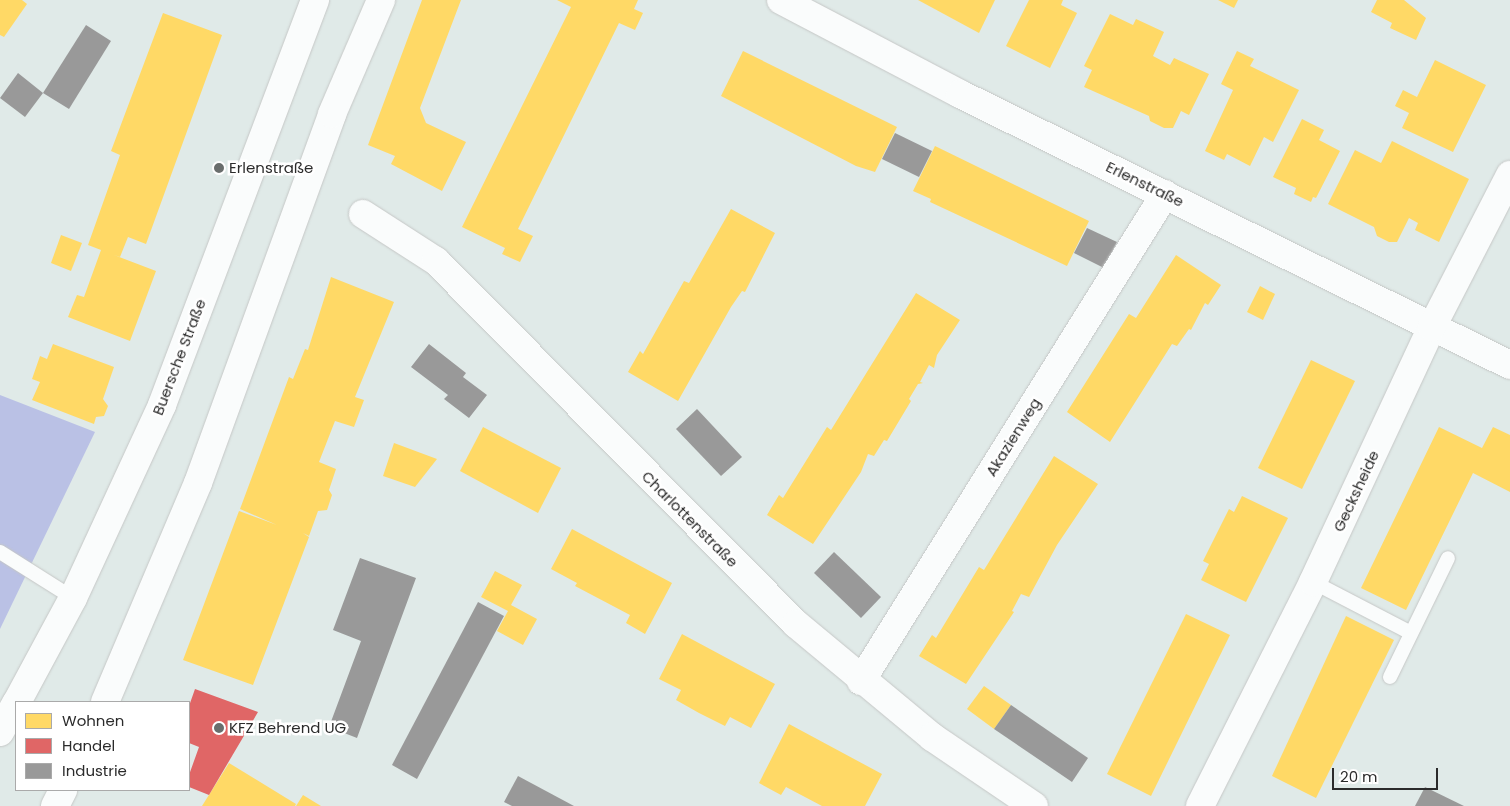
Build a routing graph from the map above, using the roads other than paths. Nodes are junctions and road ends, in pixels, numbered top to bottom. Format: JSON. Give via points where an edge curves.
{"nodes":[{"id":1,"x":315,"y":0,"type":"edge"},
{"id":2,"x":381,"y":0,"type":"edge"},
{"id":3,"x":781,"y":0,"type":"edge"},
{"id":4,"x":1510,"y":175,"type":"edge"},
{"id":5,"x":1165,"y":194,"type":"junction"},
{"id":6,"x":364,"y":214,"type":"dead end"},
{"id":7,"x":1432,"y":327,"type":"junction"},
{"id":8,"x":1510,"y":365,"type":"edge"},
{"id":9,"x":0,"y":552,"type":"edge"},
{"id":10,"x":1448,"y":558,"type":"dead end"},
{"id":11,"x":1313,"y":582,"type":"junction"},
{"id":12,"x":73,"y":598,"type":"junction"},
{"id":13,"x":1411,"y":633,"type":"junction"},
{"id":14,"x":1390,"y":677,"type":"dead end"},
{"id":15,"x":861,"y":680,"type":"junction"},
{"id":16,"x":17,"y":701,"type":"edge"},
{"id":17,"x":105,"y":701,"type":"edge"},
{"id":18,"x":15,"y":705,"type":"edge"},
{"id":19,"x":0,"y":732,"type":"edge"},
{"id":20,"x":62,"y":791,"type":"edge"},
{"id":21,"x":55,"y":806,"type":"edge"},
{"id":22,"x":1034,"y":806,"type":"edge"},
{"id":23,"x":1200,"y":806,"type":"edge"}],
"edges":[{"from":1,"to":12,"type":"street","name":"Buersche Straße","via":[[162,405]]},
{"from":2,"to":17,"type":"street","via":[[332,114],[198,483]]},
{"from":3,"to":5,"type":"street","name":"Erlenstraße","via":[[960,94]]},
{"from":4,"to":7,"type":"street","name":"Gecksheide"},
{"from":5,"to":7,"type":"street","name":"Erlenstraße"},
{"from":5,"to":15,"type":"street","name":"Akazienweg"},
{"from":6,"to":15,"type":"street","name":"Charlottenstraße","via":[[436,261],[732,561]]},
{"from":7,"to":8,"type":"street","name":"Erlenstraße"},
{"from":7,"to":11,"type":"street","name":"Gecksheide"},
{"from":9,"to":12,"type":"lane"},
{"from":10,"to":13,"type":"lane"},
{"from":11,"to":13,"type":"lane"},
{"from":11,"to":23,"type":"street","name":"Gecksheide"},
{"from":12,"to":16,"type":"street","name":"Buersche Straße"},
{"from":13,"to":14,"type":"lane"},
{"from":15,"to":22,"type":"street","name":"Charlottenstraße","via":[[932,737]]},
{"from":18,"to":19,"type":"street","name":"Buersche Straße"},
{"from":20,"to":21,"type":"street"}]}
